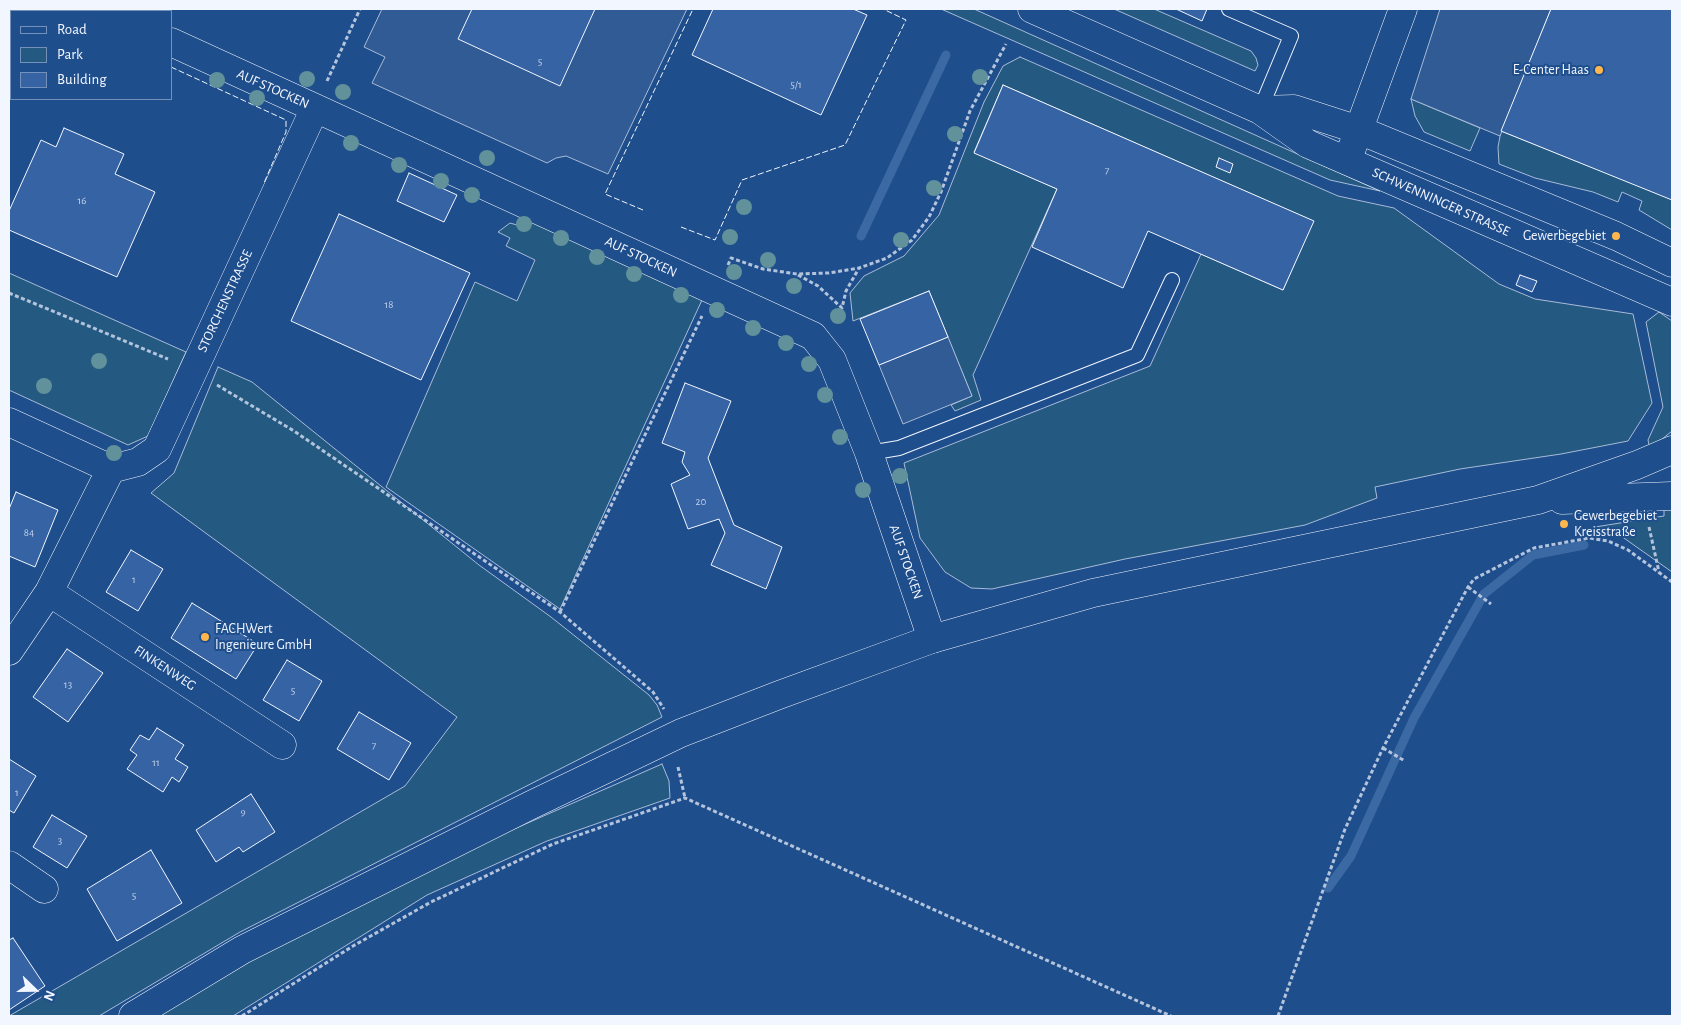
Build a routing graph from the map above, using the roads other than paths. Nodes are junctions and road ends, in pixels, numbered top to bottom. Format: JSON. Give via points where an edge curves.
{"nodes":[{"id":1,"x":1032,"y":9,"type":"edge"},
{"id":2,"x":1229,"y":9,"type":"edge"},
{"id":3,"x":1403,"y":9,"type":"edge"},
{"id":4,"x":172,"y":42,"type":"edge"},
{"id":5,"x":315,"y":108,"type":"junction"},
{"id":6,"x":1260,"y":110,"type":"junction"},
{"id":7,"x":1359,"y":130,"type":"junction"},
{"id":8,"x":1348,"y":160,"type":"junction"},
{"id":9,"x":1666,"y":263,"type":"edge"},
{"id":10,"x":1172,"y":280,"type":"dead end"},
{"id":11,"x":1672,"y":302,"type":"edge"},
{"id":12,"x":9,"y":422,"type":"edge"},
{"id":13,"x":1672,"y":450,"type":"edge"},
{"id":14,"x":869,"y":453,"type":"junction"},
{"id":15,"x":111,"y":469,"type":"junction"},
{"id":16,"x":1672,"y":496,"type":"edge"},
{"id":17,"x":1538,"y":500,"type":"junction"},
{"id":18,"x":48,"y":592,"type":"junction"},
{"id":19,"x":932,"y":639,"type":"junction"},
{"id":20,"x":9,"y":651,"type":"edge"},
{"id":21,"x":282,"y":745,"type":"dead end"},
{"id":22,"x":9,"y":865,"type":"edge"},
{"id":23,"x":44,"y":889,"type":"dead end"},
{"id":24,"x":133,"y":1016,"type":"edge"}],
"edges":[{"from":1,"to":6,"type":"street","name":"SCHWENNINGER STRASSE"},
{"from":2,"to":6,"type":"lane","via":[[1292,36]]},
{"from":3,"to":7,"type":"street"},
{"from":4,"to":5,"type":"street","name":"AUF STOCKEN"},
{"from":5,"to":14,"type":"street","name":"AUF STOCKEN","via":[[813,336],[832,360]]},
{"from":5,"to":15,"type":"street","name":"STORCHENSTRASSE","via":[[157,449],[138,462]]},
{"from":6,"to":7,"type":"street","name":"SCHWENNINGER STRASSE","via":[[1294,109]]},
{"from":6,"to":8,"type":"street","name":"SCHWENNINGER STRASSE","via":[[1308,144]]},
{"from":7,"to":8,"type":"street"},
{"from":7,"to":9,"type":"street","name":"SCHWENNINGER STRASSE","via":[[1607,232]]},
{"from":8,"to":11,"type":"street","name":"SCHWENNINGER STRASSE"},
{"from":10,"to":14,"type":"lane","via":[[1137,355],[899,448]]},
{"from":12,"to":15,"type":"street"},
{"from":13,"to":17,"type":"street"},
{"from":14,"to":19,"type":"street","name":"AUF STOCKEN"},
{"from":15,"to":18,"type":"street"},
{"from":16,"to":17,"type":"street"},
{"from":17,"to":19,"type":"street","via":[[1093,593]]},
{"from":18,"to":20,"type":"street"},
{"from":18,"to":21,"type":"street","name":"FINKENWEG"},
{"from":19,"to":24,"type":"street","via":[[681,733],[242,950]]},
{"from":22,"to":23,"type":"street"}]}
